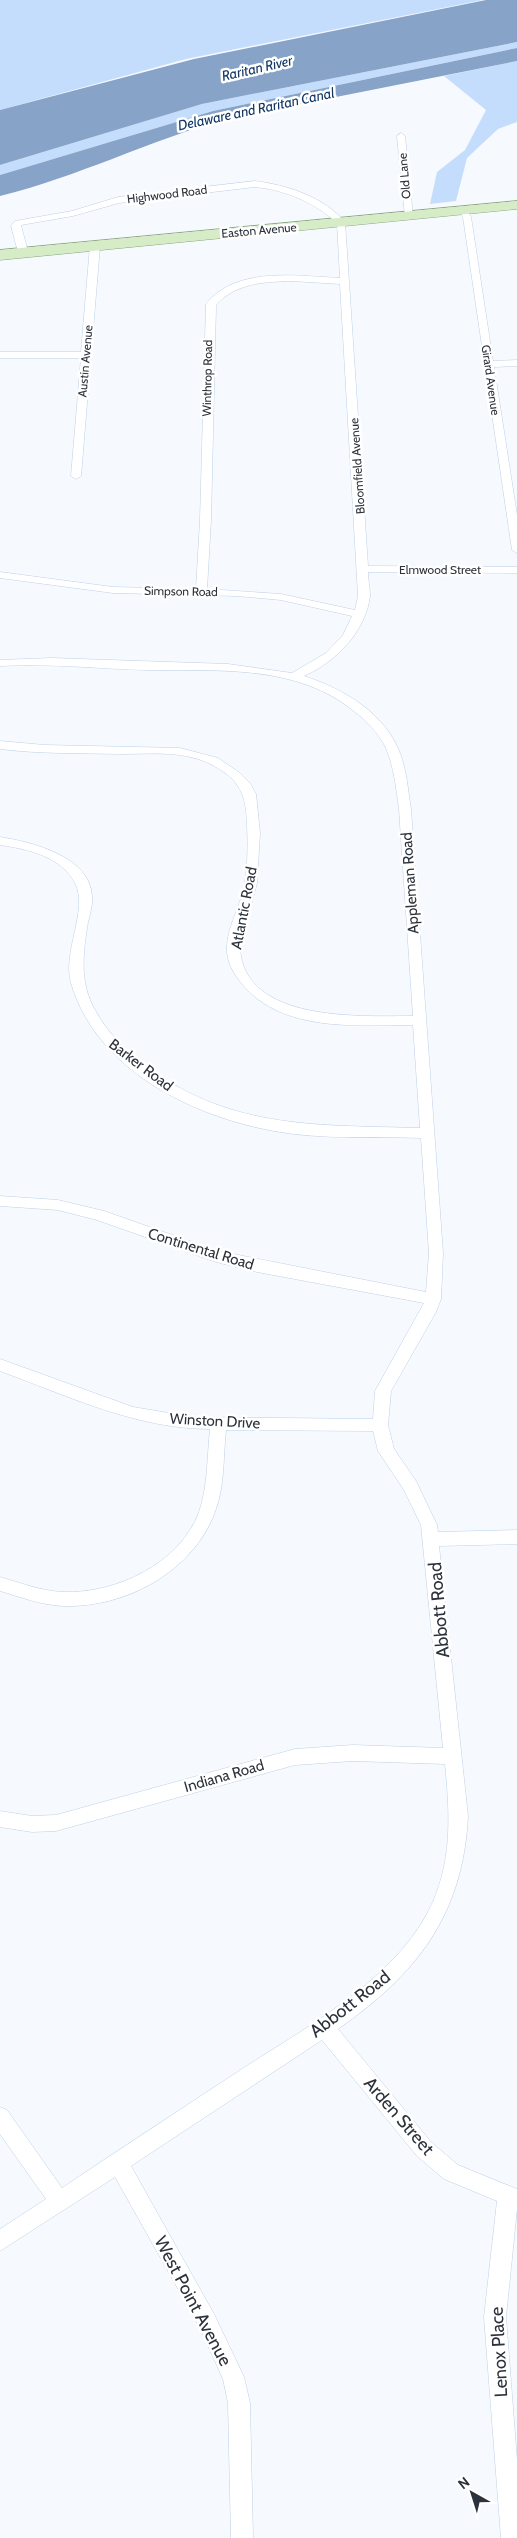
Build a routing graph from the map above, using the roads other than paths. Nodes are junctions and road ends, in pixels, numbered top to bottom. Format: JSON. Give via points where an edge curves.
{"nodes":[{"id":1,"x":400,"y":136,"type":"dead end"},
{"id":2,"x":517,"y":205,"type":"edge"},
{"id":3,"x":463,"y":210,"type":"junction"},
{"id":4,"x":409,"y":216,"type":"junction"},
{"id":5,"x":340,"y":222,"type":"junction"},
{"id":6,"x":95,"y":246,"type":"junction"},
{"id":7,"x":23,"y":252,"type":"junction"},
{"id":8,"x":0,"y":255,"type":"edge"},
{"id":9,"x":344,"y":281,"type":"junction"},
{"id":10,"x":0,"y":355,"type":"edge"},
{"id":11,"x":85,"y":355,"type":"junction"},
{"id":12,"x":517,"y":363,"type":"edge"},
{"id":13,"x":488,"y":364,"type":"junction"},
{"id":14,"x":76,"y":476,"type":"dead end"},
{"id":15,"x":517,"y":550,"type":"edge"},
{"id":16,"x":364,"y":569,"type":"junction"},
{"id":17,"x":517,"y":570,"type":"edge"},
{"id":18,"x":0,"y":575,"type":"edge"},
{"id":19,"x":201,"y":591,"type":"junction"},
{"id":20,"x":360,"y":614,"type":"junction"},
{"id":21,"x":2,"y":666,"type":"edge"},
{"id":22,"x":292,"y":677,"type":"junction"},
{"id":23,"x":0,"y":745,"type":"edge"},
{"id":24,"x":0,"y":841,"type":"edge"},
{"id":25,"x":420,"y":1021,"type":"junction"},
{"id":26,"x":429,"y":1133,"type":"junction"},
{"id":27,"x":0,"y":1201,"type":"edge"},
{"id":28,"x":433,"y":1299,"type":"junction"},
{"id":29,"x":0,"y":1365,"type":"edge"},
{"id":30,"x":218,"y":1422,"type":"junction"},
{"id":31,"x":380,"y":1425,"type":"junction"},
{"id":32,"x":517,"y":1537,"type":"edge"},
{"id":33,"x":432,"y":1539,"type":"junction"},
{"id":34,"x":0,"y":1584,"type":"edge"},
{"id":35,"x":453,"y":1756,"type":"junction"},
{"id":36,"x":0,"y":1819,"type":"edge"},
{"id":37,"x":323,"y":2026,"type":"junction"},
{"id":38,"x":0,"y":2117,"type":"edge"},
{"id":39,"x":118,"y":2163,"type":"junction"},
{"id":40,"x":512,"y":2198,"type":"edge"},
{"id":41,"x":60,"y":2202,"type":"junction"},
{"id":42,"x":0,"y":2241,"type":"edge"},
{"id":43,"x":242,"y":2538,"type":"edge"},
{"id":44,"x":512,"y":2538,"type":"edge"}],
"edges":[{"from":1,"to":4,"type":"street","name":"Old Lane"},
{"from":2,"to":3,"type":"main road","name":"Easton Avenue"},
{"from":3,"to":4,"type":"main road","name":"Easton Avenue"},
{"from":3,"to":13,"type":"street","name":"Girard Avenue","via":[[467,216],[481,296]]},
{"from":4,"to":5,"type":"main road","name":"Easton Avenue"},
{"from":5,"to":6,"type":"main road","name":"Easton Avenue"},
{"from":5,"to":7,"type":"street","name":"Highwood Road","via":[[329,211],[291,192],[274,186],[241,185],[118,200],[73,213],[18,223],[15,226]]},
{"from":5,"to":9,"type":"street","name":"Bloomfield Avenue"},
{"from":6,"to":7,"type":"main road","name":"Easton Avenue"},
{"from":6,"to":11,"type":"street","name":"Austin Avenue"},
{"from":7,"to":8,"type":"main road","name":"Easton Avenue"},
{"from":9,"to":16,"type":"street","name":"Bloomfield Avenue"},
{"from":9,"to":19,"type":"street","name":"Winthrop Road","via":[[250,282],[228,289],[211,304],[207,355],[206,542]]},
{"from":10,"to":11,"type":"street"},
{"from":11,"to":14,"type":"street","name":"Austin Avenue"},
{"from":12,"to":13,"type":"street"},
{"from":13,"to":15,"type":"street","name":"Girard Avenue"},
{"from":16,"to":17,"type":"street","name":"Elmwood Street"},
{"from":16,"to":20,"type":"street","name":"Bloomfield Avenue"},
{"from":18,"to":19,"type":"street","name":"Simpson Road","via":[[113,590]]},
{"from":19,"to":20,"type":"street","name":"Simpson Road","via":[[281,597]]},
{"from":20,"to":22,"type":"street","name":"Bloomfield Avenue","via":[[354,628],[329,658]]},
{"from":21,"to":22,"type":"street","name":"Appleman Road","via":[[215,668]]},
{"from":22,"to":25,"type":"street","name":"Appleman Road","via":[[340,695],[364,712],[380,729],[397,758],[405,809]]},
{"from":23,"to":25,"type":"street","name":"Atlantic Road","via":[[50,749],[172,750],[215,761],[246,786],[252,801],[252,883],[235,941],[234,957],[240,972],[249,983],[294,1012],[337,1020]]},
{"from":24,"to":26,"type":"street","name":"Barker Road","via":[[20,844],[57,857],[83,884],[86,895],[76,963],[77,980],[91,1018],[103,1036],[125,1057],[158,1081],[225,1113],[272,1125],[301,1129]]},
{"from":25,"to":26,"type":"street","name":"Appleman Road"},
{"from":26,"to":28,"type":"street","name":"Appleman Road","via":[[436,1253]]},
{"from":27,"to":28,"type":"street","name":"Continental Road","via":[[58,1205],[99,1215],[216,1256]]},
{"from":28,"to":31,"type":"street","name":"Appleman Road","via":[[383,1391]]},
{"from":29,"to":30,"type":"street","name":"Winston Drive","via":[[132,1413],[193,1422]]},
{"from":30,"to":31,"type":"street","name":"Winston Drive"},
{"from":30,"to":34,"type":"street","via":[[211,1493],[203,1522],[187,1547],[152,1577],[117,1591],[71,1599],[48,1597]]},
{"from":31,"to":33,"type":"street","name":"Abbott Road","via":[[386,1451],[410,1486],[429,1525]]},
{"from":32,"to":33,"type":"street"},
{"from":33,"to":35,"type":"street","name":"Abbott Road"},
{"from":35,"to":36,"type":"street","name":"Indiana Road","via":[[353,1753],[295,1757],[56,1823],[32,1824]]},
{"from":35,"to":37,"type":"street","name":"Abbott Road","via":[[459,1833],[445,1898],[427,1932],[385,1981]]},
{"from":37,"to":39,"type":"street","name":"Abbott Road"},
{"from":37,"to":40,"type":"street","name":"Arden Street","via":[[424,2149],[451,2172]]},
{"from":38,"to":41,"type":"street"},
{"from":39,"to":41,"type":"street","name":"Abbott Road"},
{"from":39,"to":43,"type":"street","name":"West Point Avenue","via":[[207,2321],[233,2377],[239,2403]]},
{"from":40,"to":44,"type":"street","name":"Lenox Place","via":[[494,2317]]},
{"from":41,"to":42,"type":"street","name":"Abbott Road"}]}
